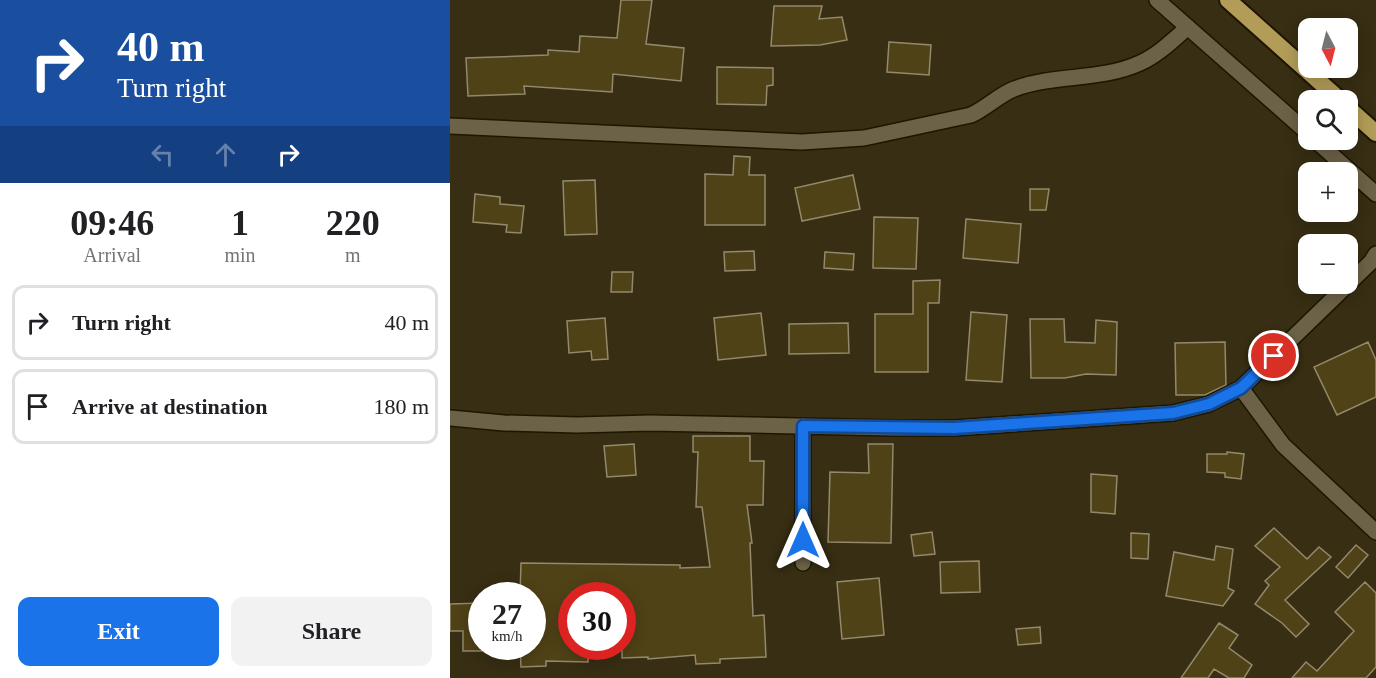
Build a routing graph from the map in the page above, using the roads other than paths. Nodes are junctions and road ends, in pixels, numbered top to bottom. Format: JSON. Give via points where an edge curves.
{"nodes":[{"id":1,"x":1157,"y":0,"type":"edge"},
{"id":2,"x":1228,"y":0,"type":"edge"},
{"id":3,"x":1188,"y":27,"type":"junction"},
{"id":4,"x":1329,"y":90,"type":"edge"},
{"id":5,"x":1358,"y":117,"type":"edge"},
{"id":6,"x":1298,"y":124,"type":"edge"},
{"id":7,"x":450,"y":126,"type":"edge"},
{"id":8,"x":1376,"y":133,"type":"edge"},
{"id":9,"x":1326,"y":150,"type":"edge"},
{"id":10,"x":1376,"y":194,"type":"edge"},
{"id":11,"x":1376,"y":254,"type":"edge"},
{"id":12,"x":1241,"y":388,"type":"junction"},
{"id":13,"x":450,"y":418,"type":"edge"},
{"id":14,"x":803,"y":426,"type":"junction"},
{"id":15,"x":1376,"y":532,"type":"edge"},
{"id":16,"x":803,"y":563,"type":"dead end"}],
"edges":[{"from":1,"to":3,"type":"street"},
{"from":2,"to":4,"type":"highway"},
{"from":3,"to":6,"type":"street"},
{"from":3,"to":7,"type":"street","via":[[1158,53],[1123,70],[1033,84],[1012,90],[971,115],[864,138],[802,142]]},
{"from":5,"to":8,"type":"highway"},
{"from":9,"to":10,"type":"street"},
{"from":11,"to":12,"type":"street"},
{"from":12,"to":14,"type":"street","via":[[1209,404],[1173,413],[954,428]]},
{"from":12,"to":15,"type":"street","via":[[1283,445]]},
{"from":13,"to":14,"type":"street","via":[[578,425]]},
{"from":14,"to":16,"type":"street"}]}
